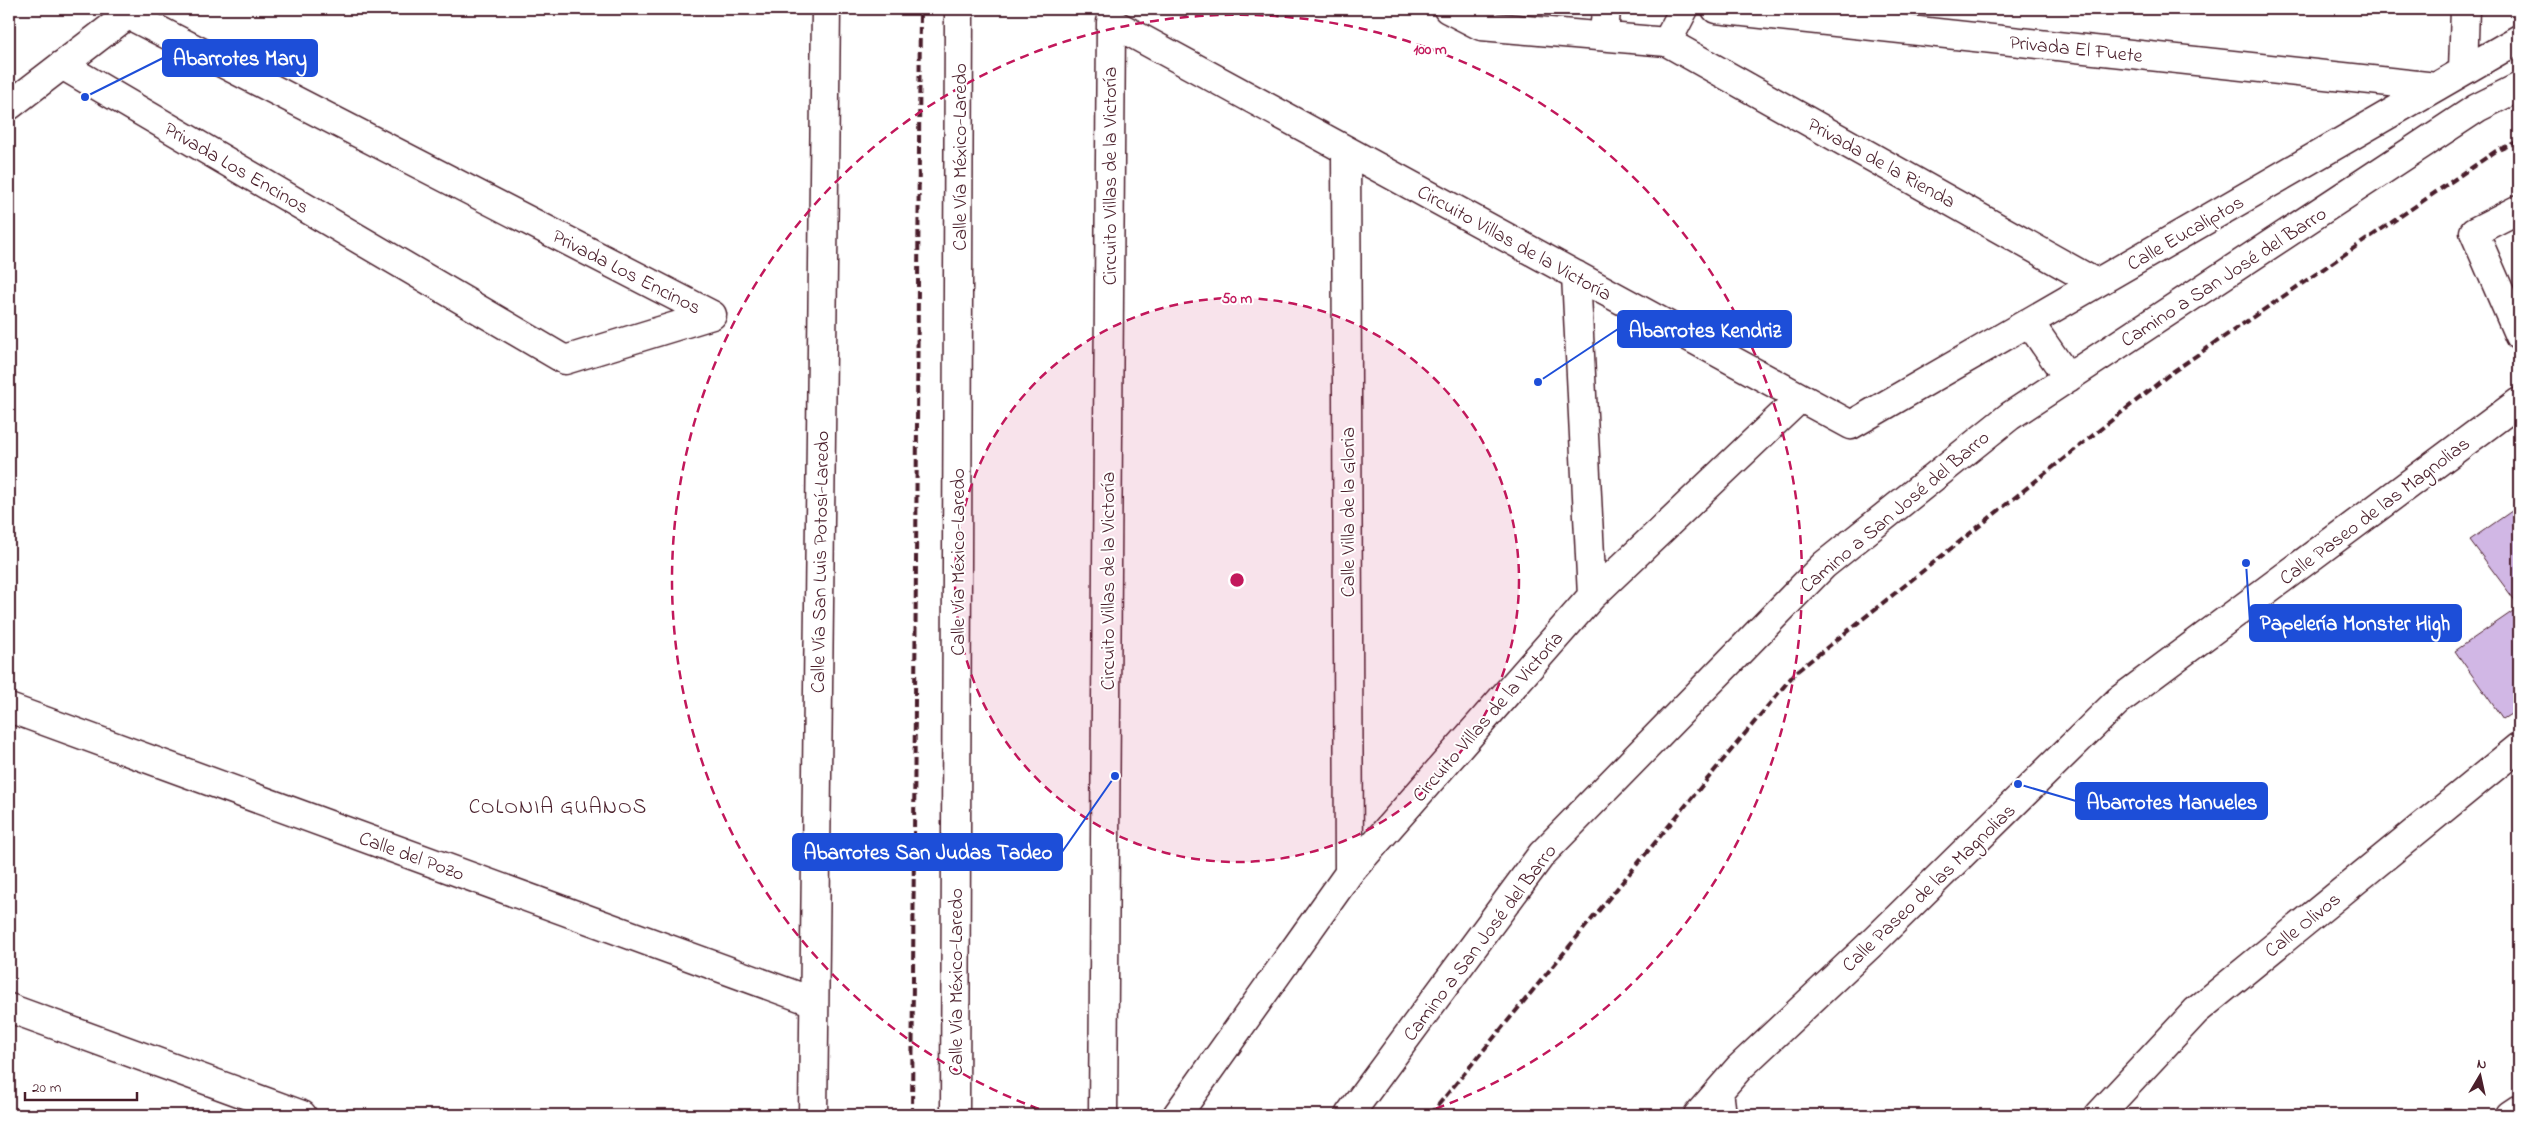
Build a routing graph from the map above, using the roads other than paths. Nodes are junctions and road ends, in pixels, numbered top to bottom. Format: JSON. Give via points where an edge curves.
{"nodes":[{"id":1,"x":826,"y":9,"type":"edge"},
{"id":2,"x":959,"y":9,"type":"edge"},
{"id":3,"x":1448,"y":9,"type":"edge"},
{"id":4,"x":1606,"y":9,"type":"edge"},
{"id":5,"x":1684,"y":9,"type":"edge"},
{"id":6,"x":1716,"y":9,"type":"edge"},
{"id":7,"x":2465,"y":9,"type":"edge"},
{"id":8,"x":131,"y":11,"type":"edge"},
{"id":9,"x":1604,"y":36,"type":"junction"},
{"id":10,"x":2519,"y":39,"type":"edge"},
{"id":11,"x":1668,"y":42,"type":"junction"},
{"id":12,"x":62,"y":65,"type":"junction"},
{"id":13,"x":2464,"y":71,"type":"junction"},
{"id":14,"x":2436,"y":87,"type":"junction"},
{"id":15,"x":2519,"y":87,"type":"edge"},
{"id":16,"x":9,"y":106,"type":"edge"},
{"id":17,"x":1346,"y":150,"type":"junction"},
{"id":18,"x":2519,"y":209,"type":"edge"},
{"id":19,"x":1576,"y":275,"type":"junction"},
{"id":20,"x":2096,"y":283,"type":"junction"},
{"id":21,"x":2029,"y":322,"type":"junction"},
{"id":22,"x":2519,"y":336,"type":"edge"},
{"id":23,"x":2068,"y":378,"type":"junction"},
{"id":24,"x":1800,"y":398,"type":"junction"},
{"id":25,"x":2519,"y":402,"type":"edge"},
{"id":26,"x":1851,"y":425,"type":"joint"},
{"id":27,"x":1592,"y":596,"type":"junction"},
{"id":28,"x":9,"y":708,"type":"edge"},
{"id":29,"x":2519,"y":747,"type":"edge"},
{"id":30,"x":1349,"y":873,"type":"junction"},
{"id":31,"x":814,"y":1002,"type":"junction"},
{"id":32,"x":9,"y":1008,"type":"edge"},
{"id":33,"x":1720,"y":1103,"type":"edge"},
{"id":34,"x":2519,"y":1109,"type":"edge"},
{"id":35,"x":302,"y":1115,"type":"edge"},
{"id":36,"x":813,"y":1115,"type":"edge"},
{"id":37,"x":955,"y":1115,"type":"edge"},
{"id":38,"x":1103,"y":1115,"type":"edge"},
{"id":39,"x":1177,"y":1115,"type":"edge"},
{"id":40,"x":1350,"y":1115,"type":"edge"},
{"id":41,"x":1698,"y":1115,"type":"edge"},
{"id":42,"x":2099,"y":1115,"type":"edge"},
{"id":43,"x":2510,"y":1115,"type":"edge"}],
"edges":[{"from":1,"to":31,"type":"street","name":"Calle Vía San Luis Potosí-Laredo"},
{"from":2,"to":37,"type":"street","name":"Calle Vía México-Laredo"},
{"from":3,"to":9,"type":"street","via":[[1481,26]]},
{"from":4,"to":9,"type":"street"},
{"from":5,"to":11,"type":"street"},
{"from":6,"to":14,"type":"street","name":"Privada El Fuete"},
{"from":7,"to":13,"type":"street"},
{"from":8,"to":12,"type":"street"},
{"from":8,"to":12,"type":"street","name":"Privada Los Encinos","via":[[712,314],[565,360]]},
{"from":9,"to":11,"type":"street"},
{"from":10,"to":13,"type":"street","name":"Calle Eucaliptos"},
{"from":11,"to":20,"type":"street","name":"Privada de la Rienda"},
{"from":12,"to":16,"type":"street"},
{"from":13,"to":14,"type":"street","name":"Calle Eucaliptos"},
{"from":14,"to":20,"type":"street","name":"Calle Eucaliptos"},
{"from":15,"to":23,"type":"street","name":"Camino a San José del Barro","via":[[2477,108]]},
{"from":17,"to":19,"type":"street","name":"Circuito Villas de la Victoría"},
{"from":17,"to":30,"type":"street","name":"Calle Villa de la Gloria"},
{"from":17,"to":38,"type":"street","name":"Circuito Villas de la Victoría","via":[[1110,22]]},
{"from":18,"to":22,"type":"street","via":[[2474,232]]},
{"from":19,"to":24,"type":"street","name":"Circuito Villas de la Victoría"},
{"from":19,"to":27,"type":"street"},
{"from":20,"to":21,"type":"street","name":"Calle Eucaliptos"},
{"from":21,"to":23,"type":"street"},
{"from":21,"to":26,"type":"street","name":"Calle Eucaliptos"},
{"from":23,"to":40,"type":"street","name":"Camino a San José del Barro","via":[[2010,416],[1824,565],[1549,846]]},
{"from":24,"to":26,"type":"street","name":"Circuito Villas de la Victoría"},
{"from":24,"to":27,"type":"street","name":"Circuito Villas de la Victoría"},
{"from":25,"to":33,"type":"street","name":"Calle Paseo de las Magnolias","via":[[2118,701],[1875,940],[1739,1068]]},
{"from":27,"to":30,"type":"street","name":"Circuito Villas de la Victoría"},
{"from":28,"to":31,"type":"street","name":"Calle del Pozo"},
{"from":29,"to":42,"type":"street","name":"Calle Olivos","via":[[2196,1011]]},
{"from":30,"to":39,"type":"street","name":"Circuito Villas de la Victoría"},
{"from":31,"to":36,"type":"street","name":"Calle Vía San Luis Potosí-Laredo"},
{"from":32,"to":35,"type":"street"},
{"from":33,"to":41,"type":"street","name":"Calle Paseo de las Magnolias"},
{"from":34,"to":43,"type":"street"}]}
